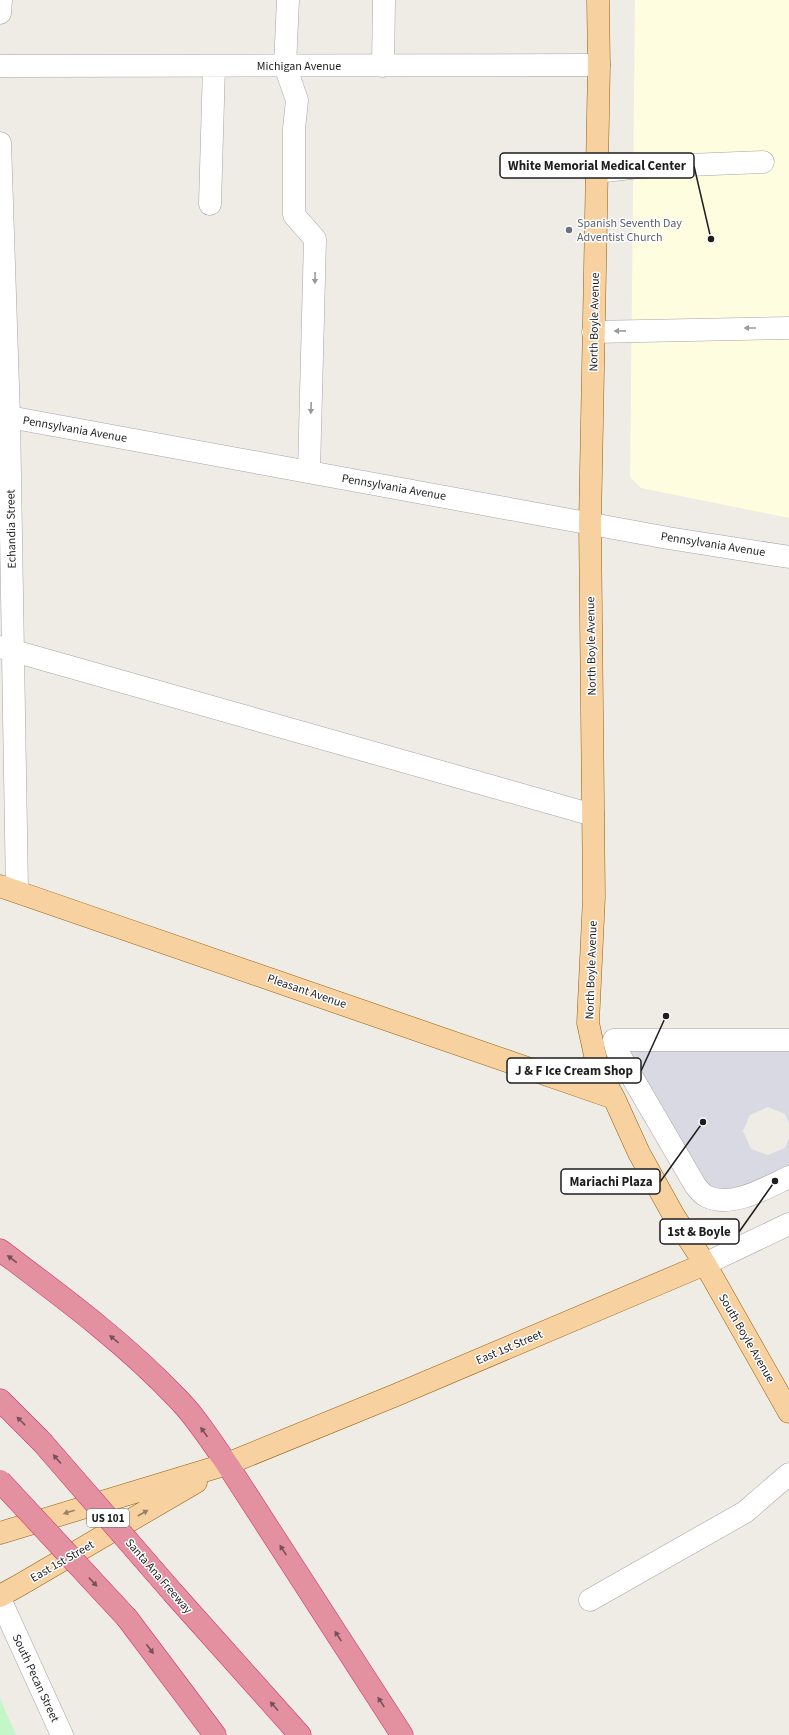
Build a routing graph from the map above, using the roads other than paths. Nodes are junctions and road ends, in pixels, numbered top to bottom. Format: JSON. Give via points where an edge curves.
{"nodes":[{"id":1,"x":1,"y":0,"type":"edge"},
{"id":2,"x":288,"y":0,"type":"edge"},
{"id":3,"x":384,"y":0,"type":"edge"},
{"id":4,"x":598,"y":0,"type":"edge"},
{"id":5,"x":0,"y":13,"type":"edge"},
{"id":6,"x":599,"y":65,"type":"junction"},
{"id":7,"x":0,"y":66,"type":"edge"},
{"id":8,"x":214,"y":66,"type":"junction"},
{"id":9,"x":285,"y":66,"type":"junction"},
{"id":10,"x":383,"y":66,"type":"junction"},
{"id":11,"x":0,"y":143,"type":"edge"},
{"id":12,"x":763,"y":162,"type":"dead end"},
{"id":13,"x":597,"y":172,"type":"junction"},
{"id":14,"x":210,"y":204,"type":"dead end"},
{"id":15,"x":789,"y":328,"type":"edge"},
{"id":16,"x":593,"y":332,"type":"junction"},
{"id":17,"x":5,"y":415,"type":"edge"},
{"id":18,"x":309,"y":471,"type":"junction"},
{"id":19,"x":590,"y":523,"type":"junction"},
{"id":20,"x":789,"y":557,"type":"edge"},
{"id":21,"x":7,"y":650,"type":"edge"},
{"id":22,"x":593,"y":815,"type":"junction"},
{"id":23,"x":9,"y":888,"type":"edge"},
{"id":24,"x":789,"y":1040,"type":"edge"},
{"id":25,"x":614,"y":1098,"type":"junction"},
{"id":26,"x":789,"y":1177,"type":"edge"},
{"id":27,"x":789,"y":1224,"type":"edge"},
{"id":28,"x":0,"y":1250,"type":"edge"},
{"id":29,"x":705,"y":1264,"type":"junction"},
{"id":30,"x":0,"y":1400,"type":"edge"},
{"id":31,"x":789,"y":1412,"type":"edge"},
{"id":32,"x":227,"y":1464,"type":"junction"},
{"id":33,"x":789,"y":1474,"type":"edge"},
{"id":34,"x":0,"y":1481,"type":"edge"},
{"id":35,"x":0,"y":1533,"type":"edge"},
{"id":36,"x":0,"y":1596,"type":"edge"},
{"id":37,"x":0,"y":1599,"type":"edge"},
{"id":38,"x":590,"y":1600,"type":"dead end"},
{"id":39,"x":62,"y":1735,"type":"edge"},
{"id":40,"x":215,"y":1735,"type":"edge"},
{"id":41,"x":300,"y":1735,"type":"edge"},
{"id":42,"x":402,"y":1735,"type":"edge"}],
"edges":[{"from":1,"to":5,"type":"street"},
{"from":2,"to":9,"type":"street"},
{"from":3,"to":10,"type":"street"},
{"from":4,"to":6,"type":"main road","name":"North Boyle Avenue"},
{"from":6,"to":10,"type":"street","name":"Michigan Avenue"},
{"from":6,"to":13,"type":"main road","name":"North Boyle Avenue"},
{"from":7,"to":8,"type":"street","name":"Michigan Avenue"},
{"from":8,"to":9,"type":"street","name":"Michigan Avenue"},
{"from":8,"to":14,"type":"street"},
{"from":9,"to":10,"type":"street","name":"Michigan Avenue"},
{"from":9,"to":18,"type":"street","one_way":true,"via":[[297,100],[294,129],[294,215],[316,239]]},
{"from":11,"to":17,"type":"street","name":"Echandia Street"},
{"from":12,"to":13,"type":"street","via":[[638,167]]},
{"from":13,"to":16,"type":"main road","name":"North Boyle Avenue"},
{"from":15,"to":16,"type":"street","one_way":true},
{"from":16,"to":19,"type":"main road","name":"North Boyle Avenue"},
{"from":17,"to":18,"type":"street","name":"Pennsylvania Avenue"},
{"from":17,"to":21,"type":"street","name":"Echandia Street"},
{"from":18,"to":19,"type":"street","name":"Pennsylvania Avenue"},
{"from":19,"to":20,"type":"street","name":"Pennsylvania Avenue"},
{"from":19,"to":22,"type":"main road","name":"North Boyle Avenue"},
{"from":21,"to":22,"type":"street"},
{"from":21,"to":23,"type":"street","name":"Echandia Street"},
{"from":22,"to":25,"type":"main road","name":"North Boyle Avenue","via":[[594,897],[588,1023],[598,1069]]},
{"from":23,"to":25,"type":"main road","name":"Pleasant Avenue"},
{"from":24,"to":26,"type":"street","via":[[614,1040],[617,1051],[695,1185],[706,1196],[721,1201],[732,1201]]},
{"from":25,"to":29,"type":"main road","name":"North Boyle Avenue","via":[[639,1153],[674,1216]]},
{"from":27,"to":29,"type":"street","name":"East 1st Street"},
{"from":32,"to":28,"type":"highway","one_way":true,"via":[[178,1399],[152,1373],[78,1309]]},
{"from":29,"to":31,"type":"main road","name":"South Boyle Avenue"},
{"from":29,"to":32,"type":"main road","name":"East 1st Street"},
{"from":41,"to":30,"type":"highway","name":"Santa Ana Freeway","number":"US 101","one_way":true,"bridge":true,"via":[[42,1442]]},
{"from":32,"to":35,"type":"main road","name":"East 1st Street","one_way":true},
{"from":36,"to":32,"type":"main road","name":"East 1st Street","one_way":true},
{"from":42,"to":32,"type":"highway","one_way":true},
{"from":33,"to":38,"type":"street","via":[[745,1512]]},
{"from":34,"to":40,"type":"highway","one_way":true,"bridge":true,"via":[[127,1618]]},
{"from":37,"to":39,"type":"street","name":"South Pecan Street"}]}
